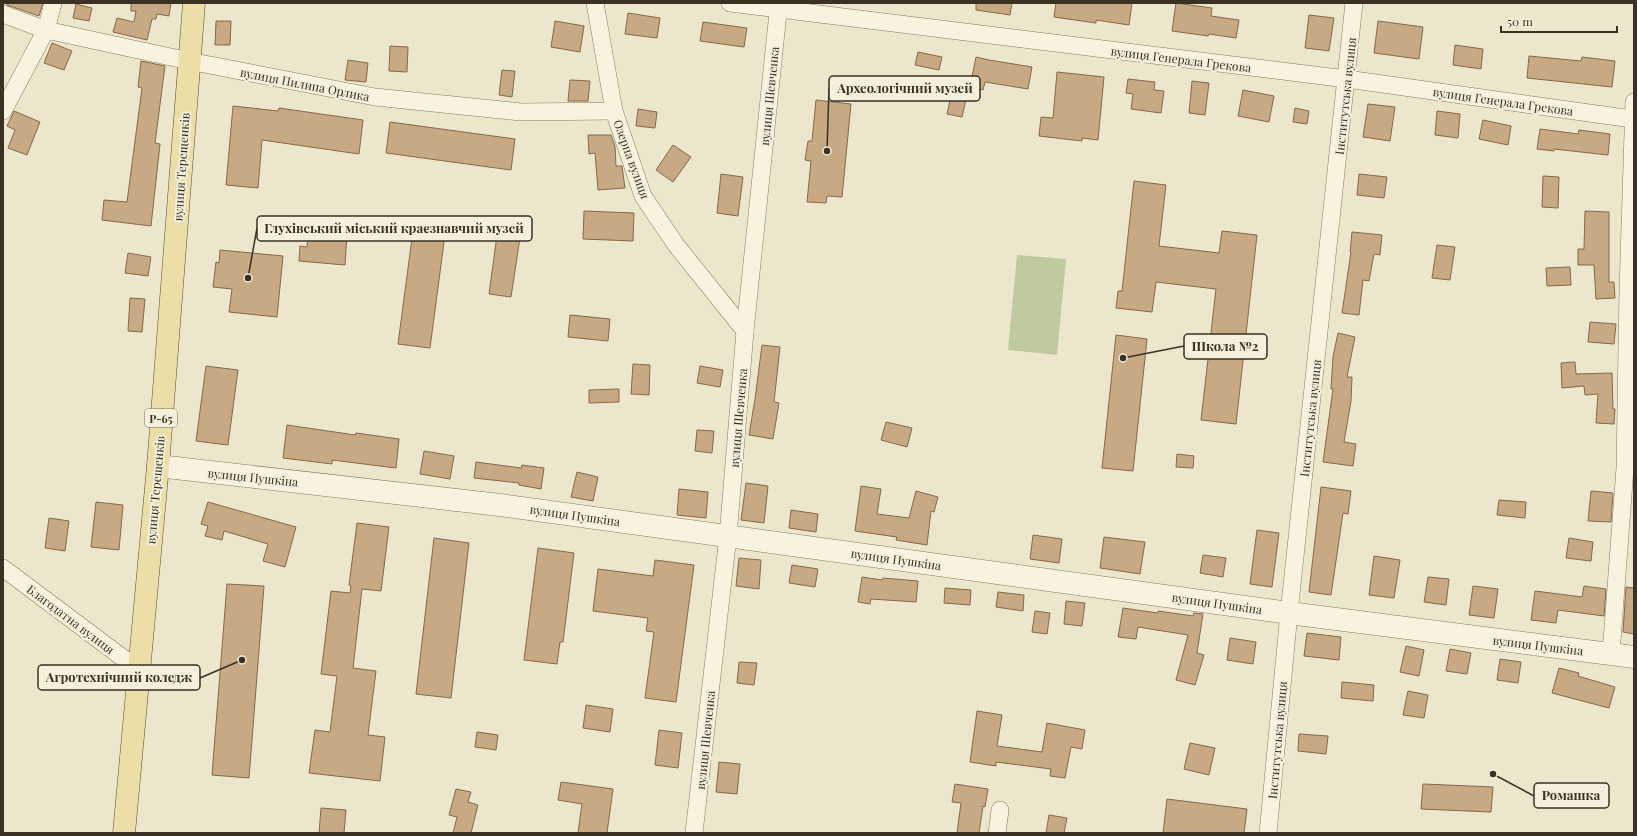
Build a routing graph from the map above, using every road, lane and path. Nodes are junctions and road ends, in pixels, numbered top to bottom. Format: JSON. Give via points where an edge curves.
{"nodes":[{"id":1,"x":53,"y":3,"type":"edge"},
{"id":2,"x":194,"y":3,"type":"edge"},
{"id":3,"x":595,"y":3,"type":"edge"},
{"id":4,"x":730,"y":3,"type":"edge"},
{"id":5,"x":1354,"y":3,"type":"edge"},
{"id":6,"x":779,"y":6,"type":"edge"},
{"id":7,"x":3,"y":14,"type":"edge"},
{"id":8,"x":46,"y":30,"type":"junction"},
{"id":9,"x":189,"y":60,"type":"junction"},
{"id":10,"x":1347,"y":79,"type":"junction"},
{"id":11,"x":1634,"y":102,"type":"edge"},
{"id":12,"x":3,"y":111,"type":"edge"},
{"id":13,"x":614,"y":111,"type":"junction"},
{"id":14,"x":1632,"y":119,"type":"junction"},
{"id":15,"x":1631,"y":291,"type":"edge"},
{"id":16,"x":745,"y":331,"type":"junction"},
{"id":17,"x":158,"y":466,"type":"junction"},
{"id":18,"x":728,"y":536,"type":"junction"},
{"id":19,"x":3,"y":568,"type":"edge"},
{"id":20,"x":1289,"y":613,"type":"junction"},
{"id":21,"x":1611,"y":654,"type":"junction"},
{"id":22,"x":1634,"y":657,"type":"edge"},
{"id":23,"x":139,"y":670,"type":"junction"},
{"id":24,"x":1000,"y":810,"type":"dead end"},
{"id":25,"x":124,"y":833,"type":"edge"},
{"id":26,"x":694,"y":833,"type":"edge"},
{"id":27,"x":997,"y":833,"type":"edge"},
{"id":28,"x":1268,"y":833,"type":"edge"}],
"edges":[{"from":1,"to":8,"type":"street"},
{"from":2,"to":9,"type":"main road","name":"вулиця Терещенків","number":"Р-65"},
{"from":3,"to":13,"type":"street","name":"Озерна вулиця"},
{"from":4,"to":6,"type":"street","name":"вулиця Генерала Грекова"},
{"from":5,"to":10,"type":"street","name":"Інститутська вулиця"},
{"from":6,"to":10,"type":"street","name":"вулиця Генерала Грекова"},
{"from":6,"to":16,"type":"street","name":"вулиця Шевченка"},
{"from":7,"to":8,"type":"street","name":"вулиця Пилипа Орлика"},
{"from":8,"to":9,"type":"street","name":"вулиця Пилипа Орлика"},
{"from":8,"to":12,"type":"street"},
{"from":9,"to":13,"type":"street","name":"вулиця Пилипа Орлика","via":[[375,98],[521,112]]},
{"from":9,"to":17,"type":"main road","name":"вулиця Терещенків","number":"Р-65"},
{"from":10,"to":14,"type":"street","name":"вулиця Генерала Грекова"},
{"from":10,"to":20,"type":"street","name":"Інститутська вулиця"},
{"from":11,"to":14,"type":"street"},
{"from":13,"to":16,"type":"street","name":"Озерна вулиця","via":[[643,196],[676,245]]},
{"from":14,"to":15,"type":"street"},
{"from":15,"to":21,"type":"street","via":[[1626,468]]},
{"from":16,"to":18,"type":"street","name":"вулиця Шевченка"},
{"from":17,"to":18,"type":"street","name":"вулиця Пушкіна","via":[[500,505]]},
{"from":17,"to":23,"type":"main road","name":"вулиця Терещенків","number":"Р-65"},
{"from":18,"to":20,"type":"street","name":"вулиця Пушкіна"},
{"from":18,"to":26,"type":"street","name":"вулиця Шевченка"},
{"from":19,"to":23,"type":"street","name":"Благодатна вулиця"},
{"from":20,"to":21,"type":"street","name":"вулиця Пушкіна"},
{"from":20,"to":28,"type":"street","name":"Інститутська вулиця"},
{"from":21,"to":22,"type":"street","name":"вулиця Пушкіна"},
{"from":23,"to":25,"type":"main road","name":"вулиця Терещенків","number":"Р-65"},
{"from":24,"to":27,"type":"street"}]}
